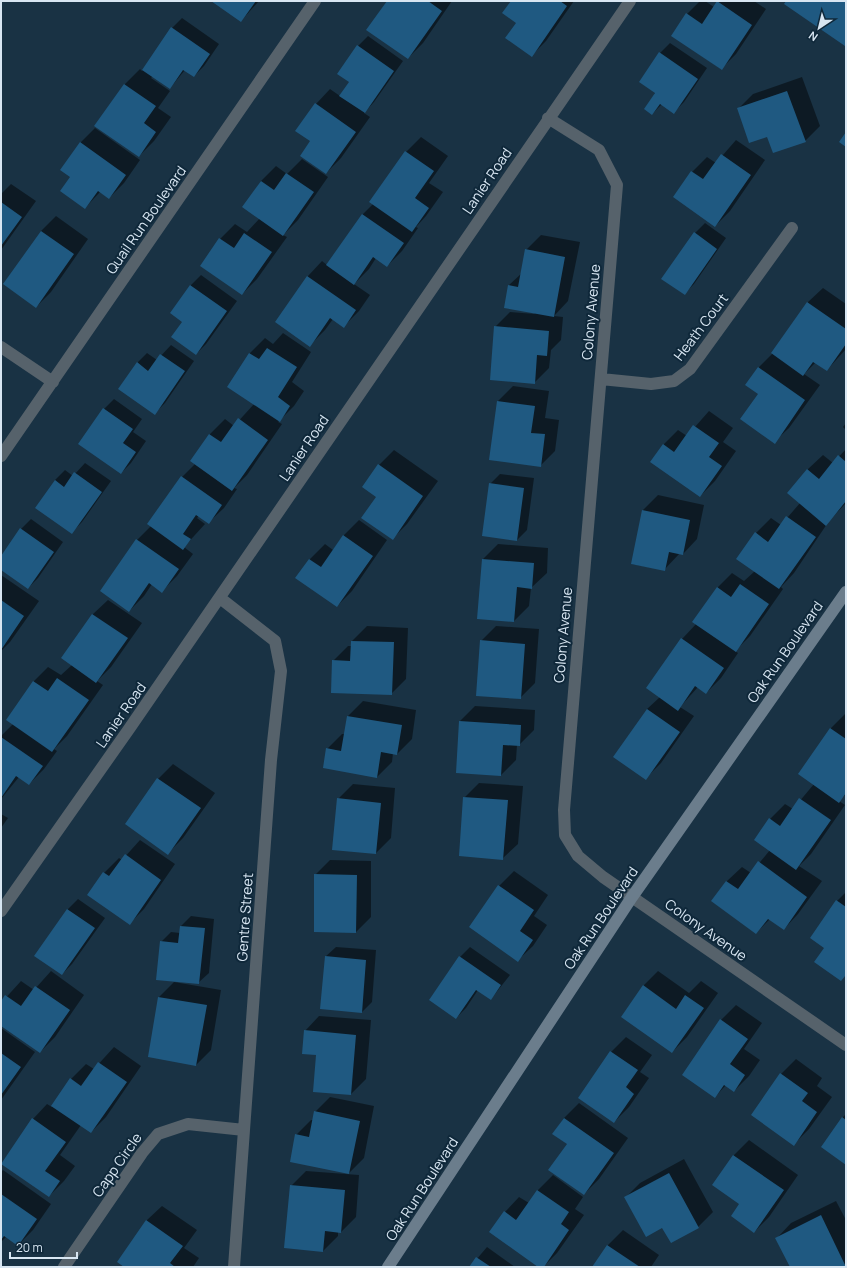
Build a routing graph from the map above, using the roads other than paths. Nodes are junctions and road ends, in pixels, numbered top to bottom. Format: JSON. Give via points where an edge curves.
{"nodes":[{"id":1,"x":315,"y":1,"type":"edge"},
{"id":2,"x":630,"y":1,"type":"edge"},
{"id":3,"x":548,"y":118,"type":"junction"},
{"id":4,"x":792,"y":228,"type":"dead end"},
{"id":5,"x":1,"y":347,"type":"edge"},
{"id":6,"x":601,"y":379,"type":"junction"},
{"id":7,"x":53,"y":382,"type":"junction"},
{"id":8,"x":1,"y":456,"type":"edge"},
{"id":9,"x":846,"y":592,"type":"edge"},
{"id":10,"x":220,"y":598,"type":"junction"},
{"id":11,"x":632,"y":897,"type":"junction"},
{"id":12,"x":1,"y":911,"type":"edge"},
{"id":13,"x":846,"y":1045,"type":"edge"},
{"id":14,"x":244,"y":1130,"type":"junction"},
{"id":15,"x":64,"y":1267,"type":"edge"},
{"id":16,"x":234,"y":1267,"type":"edge"},
{"id":17,"x":388,"y":1267,"type":"edge"}],
"edges":[{"from":1,"to":7,"type":"street","name":"Quail Run Boulevard"},
{"from":2,"to":3,"type":"street","name":"Lanier Road"},
{"from":3,"to":6,"type":"street","name":"Colony Avenue","via":[[599,150],[617,185]]},
{"from":3,"to":10,"type":"street","name":"Lanier Road"},
{"from":4,"to":6,"type":"street","name":"Heath Court","via":[[690,369],[674,381],[650,384]]},
{"from":5,"to":7,"type":"street"},
{"from":6,"to":11,"type":"street","name":"Colony Avenue","via":[[564,810],[564,835],[578,856]]},
{"from":7,"to":8,"type":"street","name":"Quail Run Boulevard"},
{"from":9,"to":11,"type":"street","name":"Oak Run Boulevard"},
{"from":10,"to":12,"type":"street","name":"Lanier Road"},
{"from":10,"to":14,"type":"street","name":"Gentre Street","via":[[275,641],[281,671],[271,760]]},
{"from":11,"to":13,"type":"street","name":"Colony Avenue"},
{"from":11,"to":17,"type":"street","name":"Oak Run Boulevard"},
{"from":14,"to":15,"type":"street","name":"Capp Circle","via":[[188,1124],[158,1134],[142,1153]]},
{"from":14,"to":16,"type":"street","name":"Gentre Street"}]}
